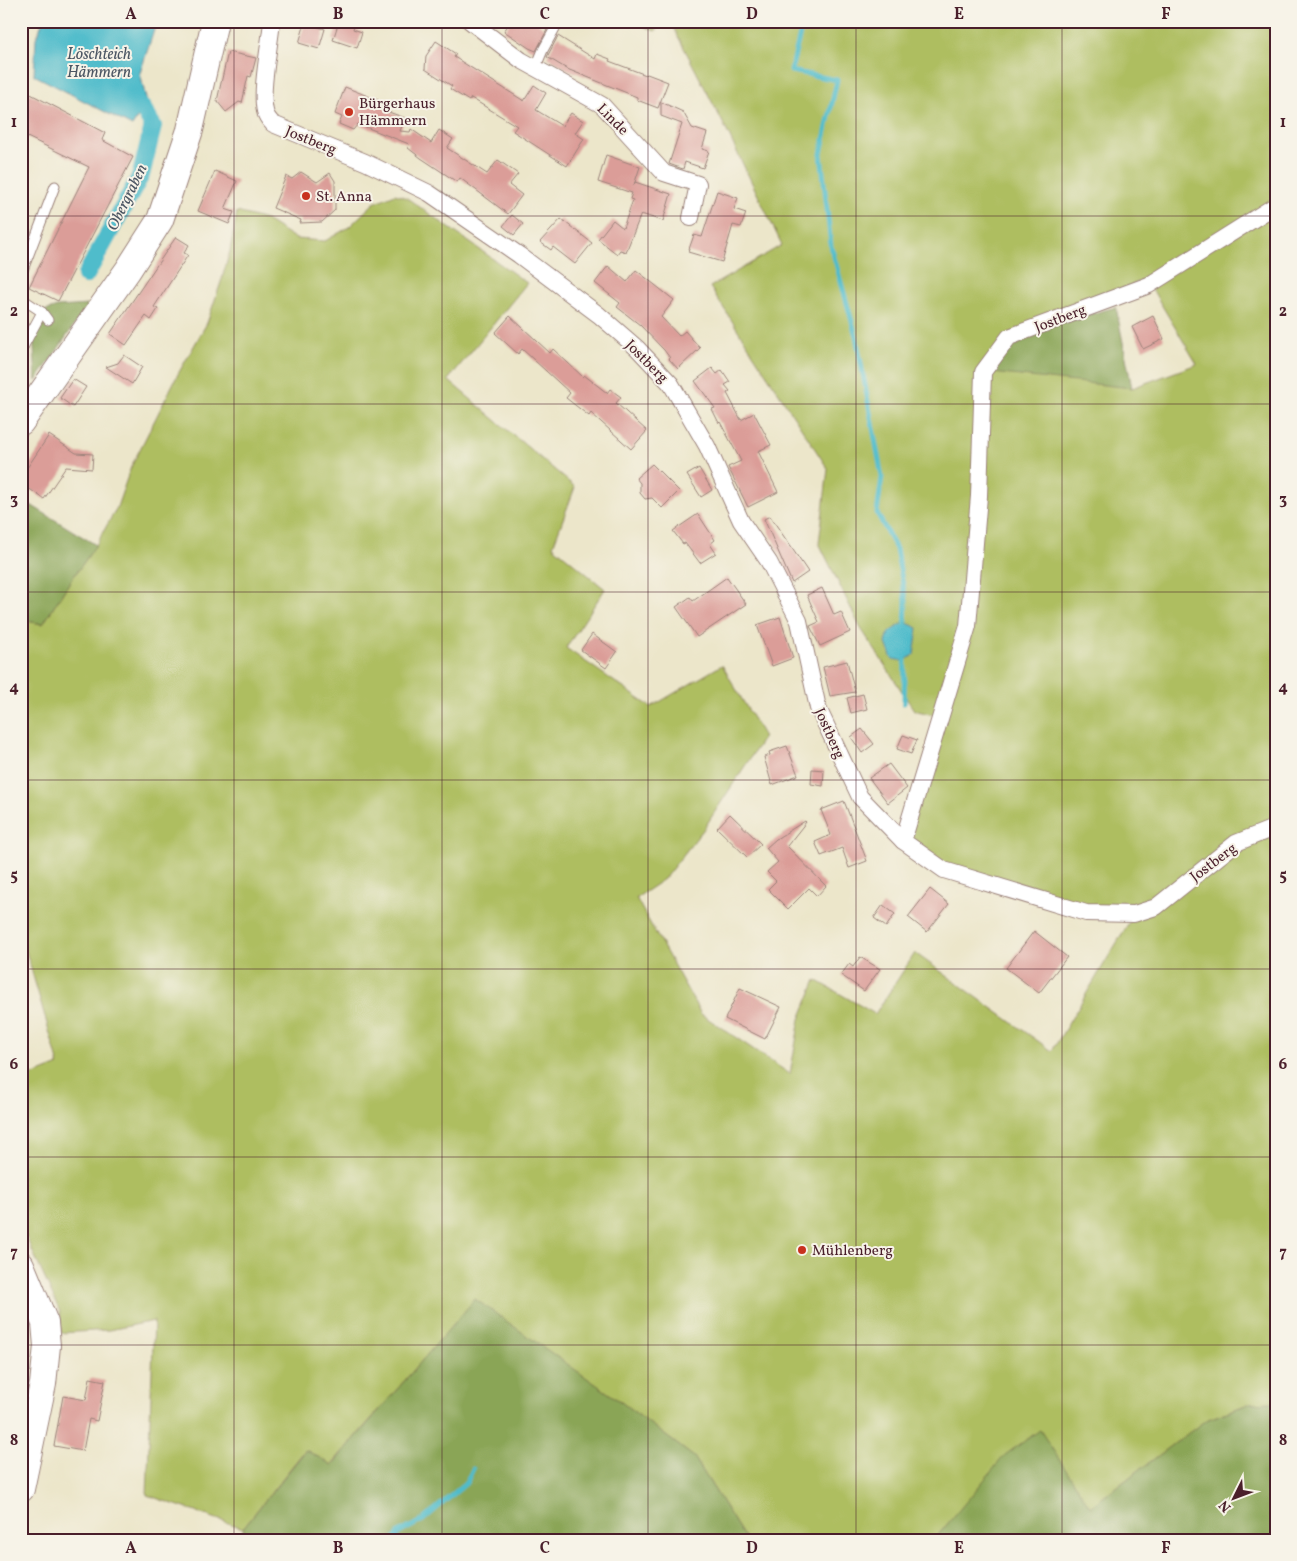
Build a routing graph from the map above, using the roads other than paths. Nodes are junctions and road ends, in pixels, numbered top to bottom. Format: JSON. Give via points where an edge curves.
{"nodes":[{"id":1,"x":215,"y":21,"type":"edge"},
{"id":2,"x":272,"y":21,"type":"edge"},
{"id":3,"x":470,"y":21,"type":"edge"},
{"id":4,"x":559,"y":21,"type":"edge"},
{"id":5,"x":535,"y":69,"type":"junction"},
{"id":6,"x":55,"y":186,"type":"dead end"},
{"id":7,"x":1276,"y":205,"type":"edge"},
{"id":8,"x":691,"y":218,"type":"dead end"},
{"id":9,"x":21,"y":276,"type":"edge"},
{"id":10,"x":21,"y":298,"type":"edge"},
{"id":11,"x":42,"y":312,"type":"junction"},
{"id":12,"x":48,"y":320,"type":"dead end"},
{"id":13,"x":21,"y":351,"type":"edge"},
{"id":14,"x":21,"y":422,"type":"edge"},
{"id":15,"x":1276,"y":827,"type":"edge"},
{"id":16,"x":903,"y":841,"type":"junction"},
{"id":17,"x":21,"y":1265,"type":"edge"},
{"id":18,"x":21,"y":1489,"type":"edge"}],
"edges":[{"from":1,"to":14,"type":"main road","via":[[190,130],[160,220]]},
{"from":2,"to":16,"type":"street","name":"Jostberg","via":[[265,111],[273,124],[365,162],[428,193],[599,315],[671,384],[707,446],[741,521],[769,562],[799,621],[818,708],[860,797]]},
{"from":3,"to":5,"type":"street","name":"Linde"},
{"from":4,"to":5,"type":"lane"},
{"from":5,"to":8,"type":"street","name":"Linde","via":[[602,105],[664,173],[698,184]]},
{"from":6,"to":9,"type":"lane"},
{"from":7,"to":16,"type":"street","name":"Jostberg","via":[[1149,285],[1010,337],[983,372],[979,496],[968,626]]},
{"from":10,"to":11,"type":"lane"},
{"from":11,"to":12,"type":"lane"},
{"from":11,"to":13,"type":"lane"},
{"from":15,"to":16,"type":"street","name":"Jostberg","via":[[1236,843],[1156,907],[1134,914],[1086,913],[944,870]]},
{"from":17,"to":18,"type":"main road","via":[[45,1323],[47,1346],[43,1384]]}]}
